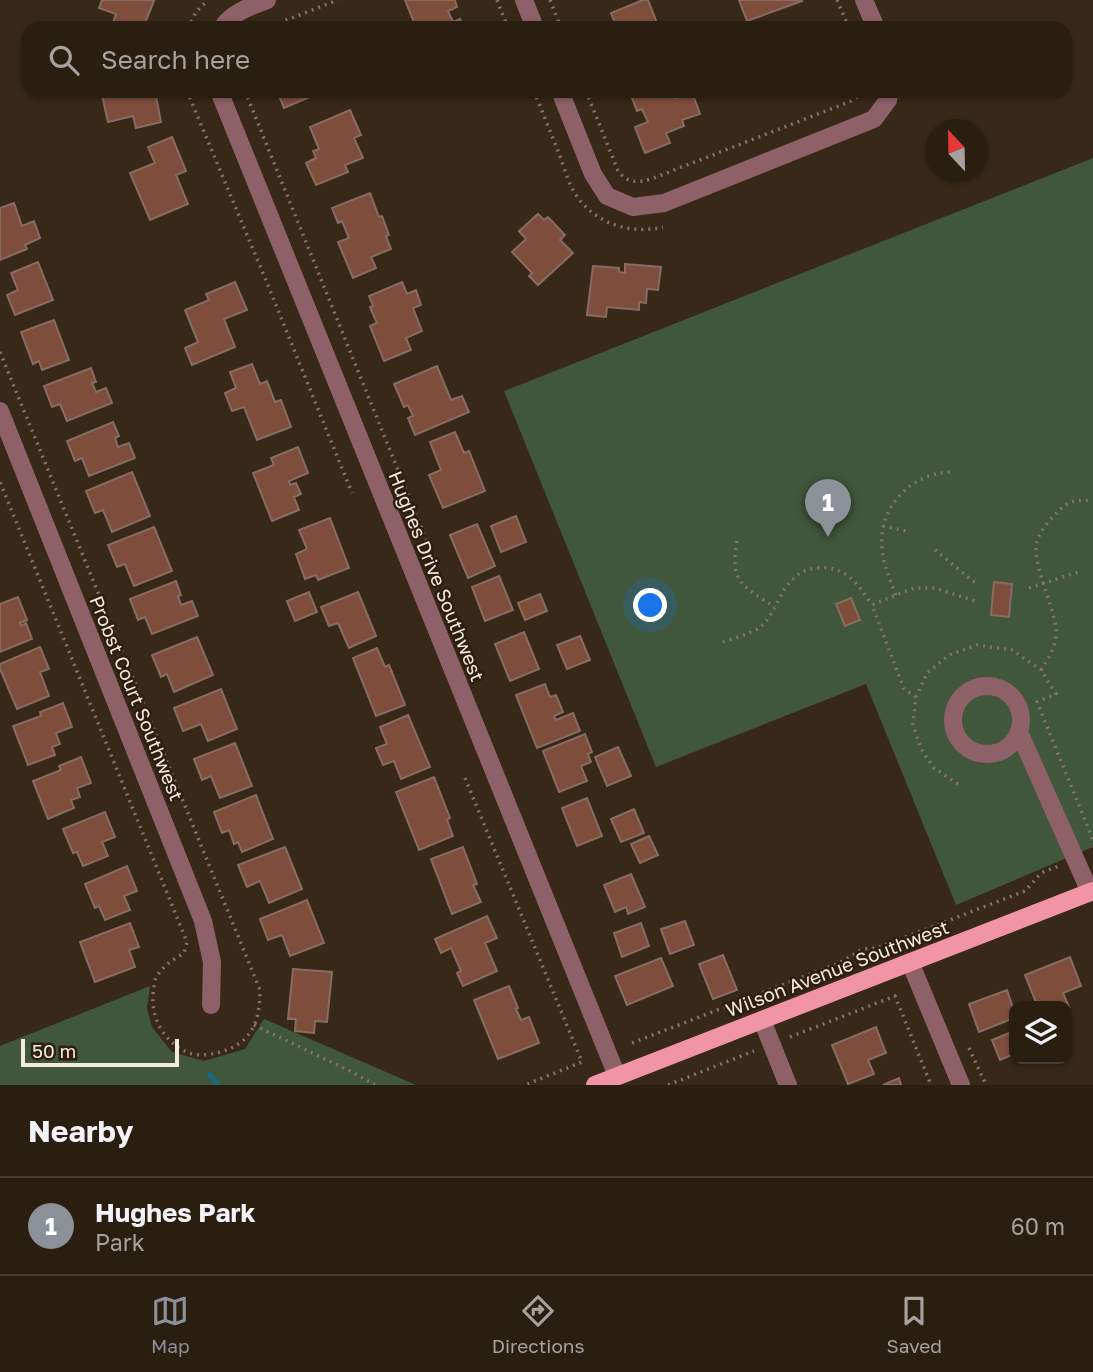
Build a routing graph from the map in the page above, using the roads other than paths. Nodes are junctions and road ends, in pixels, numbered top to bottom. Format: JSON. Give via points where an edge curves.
{"nodes":[{"id":1,"x":267,"y":0,"type":"edge"},
{"id":2,"x":524,"y":0,"type":"edge"},
{"id":3,"x":864,"y":0,"type":"edge"},
{"id":4,"x":228,"y":21,"type":"edge"},
{"id":5,"x":532,"y":21,"type":"edge"},
{"id":6,"x":873,"y":21,"type":"edge"},
{"id":7,"x":222,"y":98,"type":"edge"},
{"id":8,"x":563,"y":98,"type":"edge"},
{"id":9,"x":888,"y":98,"type":"edge"},
{"id":10,"x":0,"y":411,"type":"edge"},
{"id":11,"x":1019,"y":732,"type":"dead end"},
{"id":12,"x":1091,"y":892,"type":"edge"},
{"id":13,"x":910,"y":962,"type":"junction"},
{"id":14,"x":211,"y":1005,"type":"dead end"},
{"id":15,"x":762,"y":1020,"type":"junction"},
{"id":16,"x":617,"y":1076,"type":"junction"},
{"id":17,"x":595,"y":1085,"type":"edge"},
{"id":18,"x":788,"y":1085,"type":"edge"},
{"id":19,"x":961,"y":1085,"type":"edge"}],
"edges":[{"from":1,"to":4,"type":"street"},
{"from":2,"to":5,"type":"street"},
{"from":3,"to":6,"type":"street"},
{"from":7,"to":16,"type":"street","name":"Hughes Drive Southwest"},
{"from":8,"to":9,"type":"street","via":[[593,174],[607,195],[633,207],[664,203],[874,119]]},
{"from":10,"to":14,"type":"street","name":"Probst Court Southwest","via":[[203,921],[212,962]]},
{"from":11,"to":12,"type":"street"},
{"from":12,"to":13,"type":"main road","name":"Wilson Avenue Southwest"},
{"from":13,"to":15,"type":"main road","name":"Wilson Avenue Southwest"},
{"from":13,"to":19,"type":"street"},
{"from":15,"to":16,"type":"main road","name":"Wilson Avenue Southwest"},
{"from":15,"to":18,"type":"street"},
{"from":16,"to":17,"type":"main road","name":"Wilson Avenue Southwest"}]}
